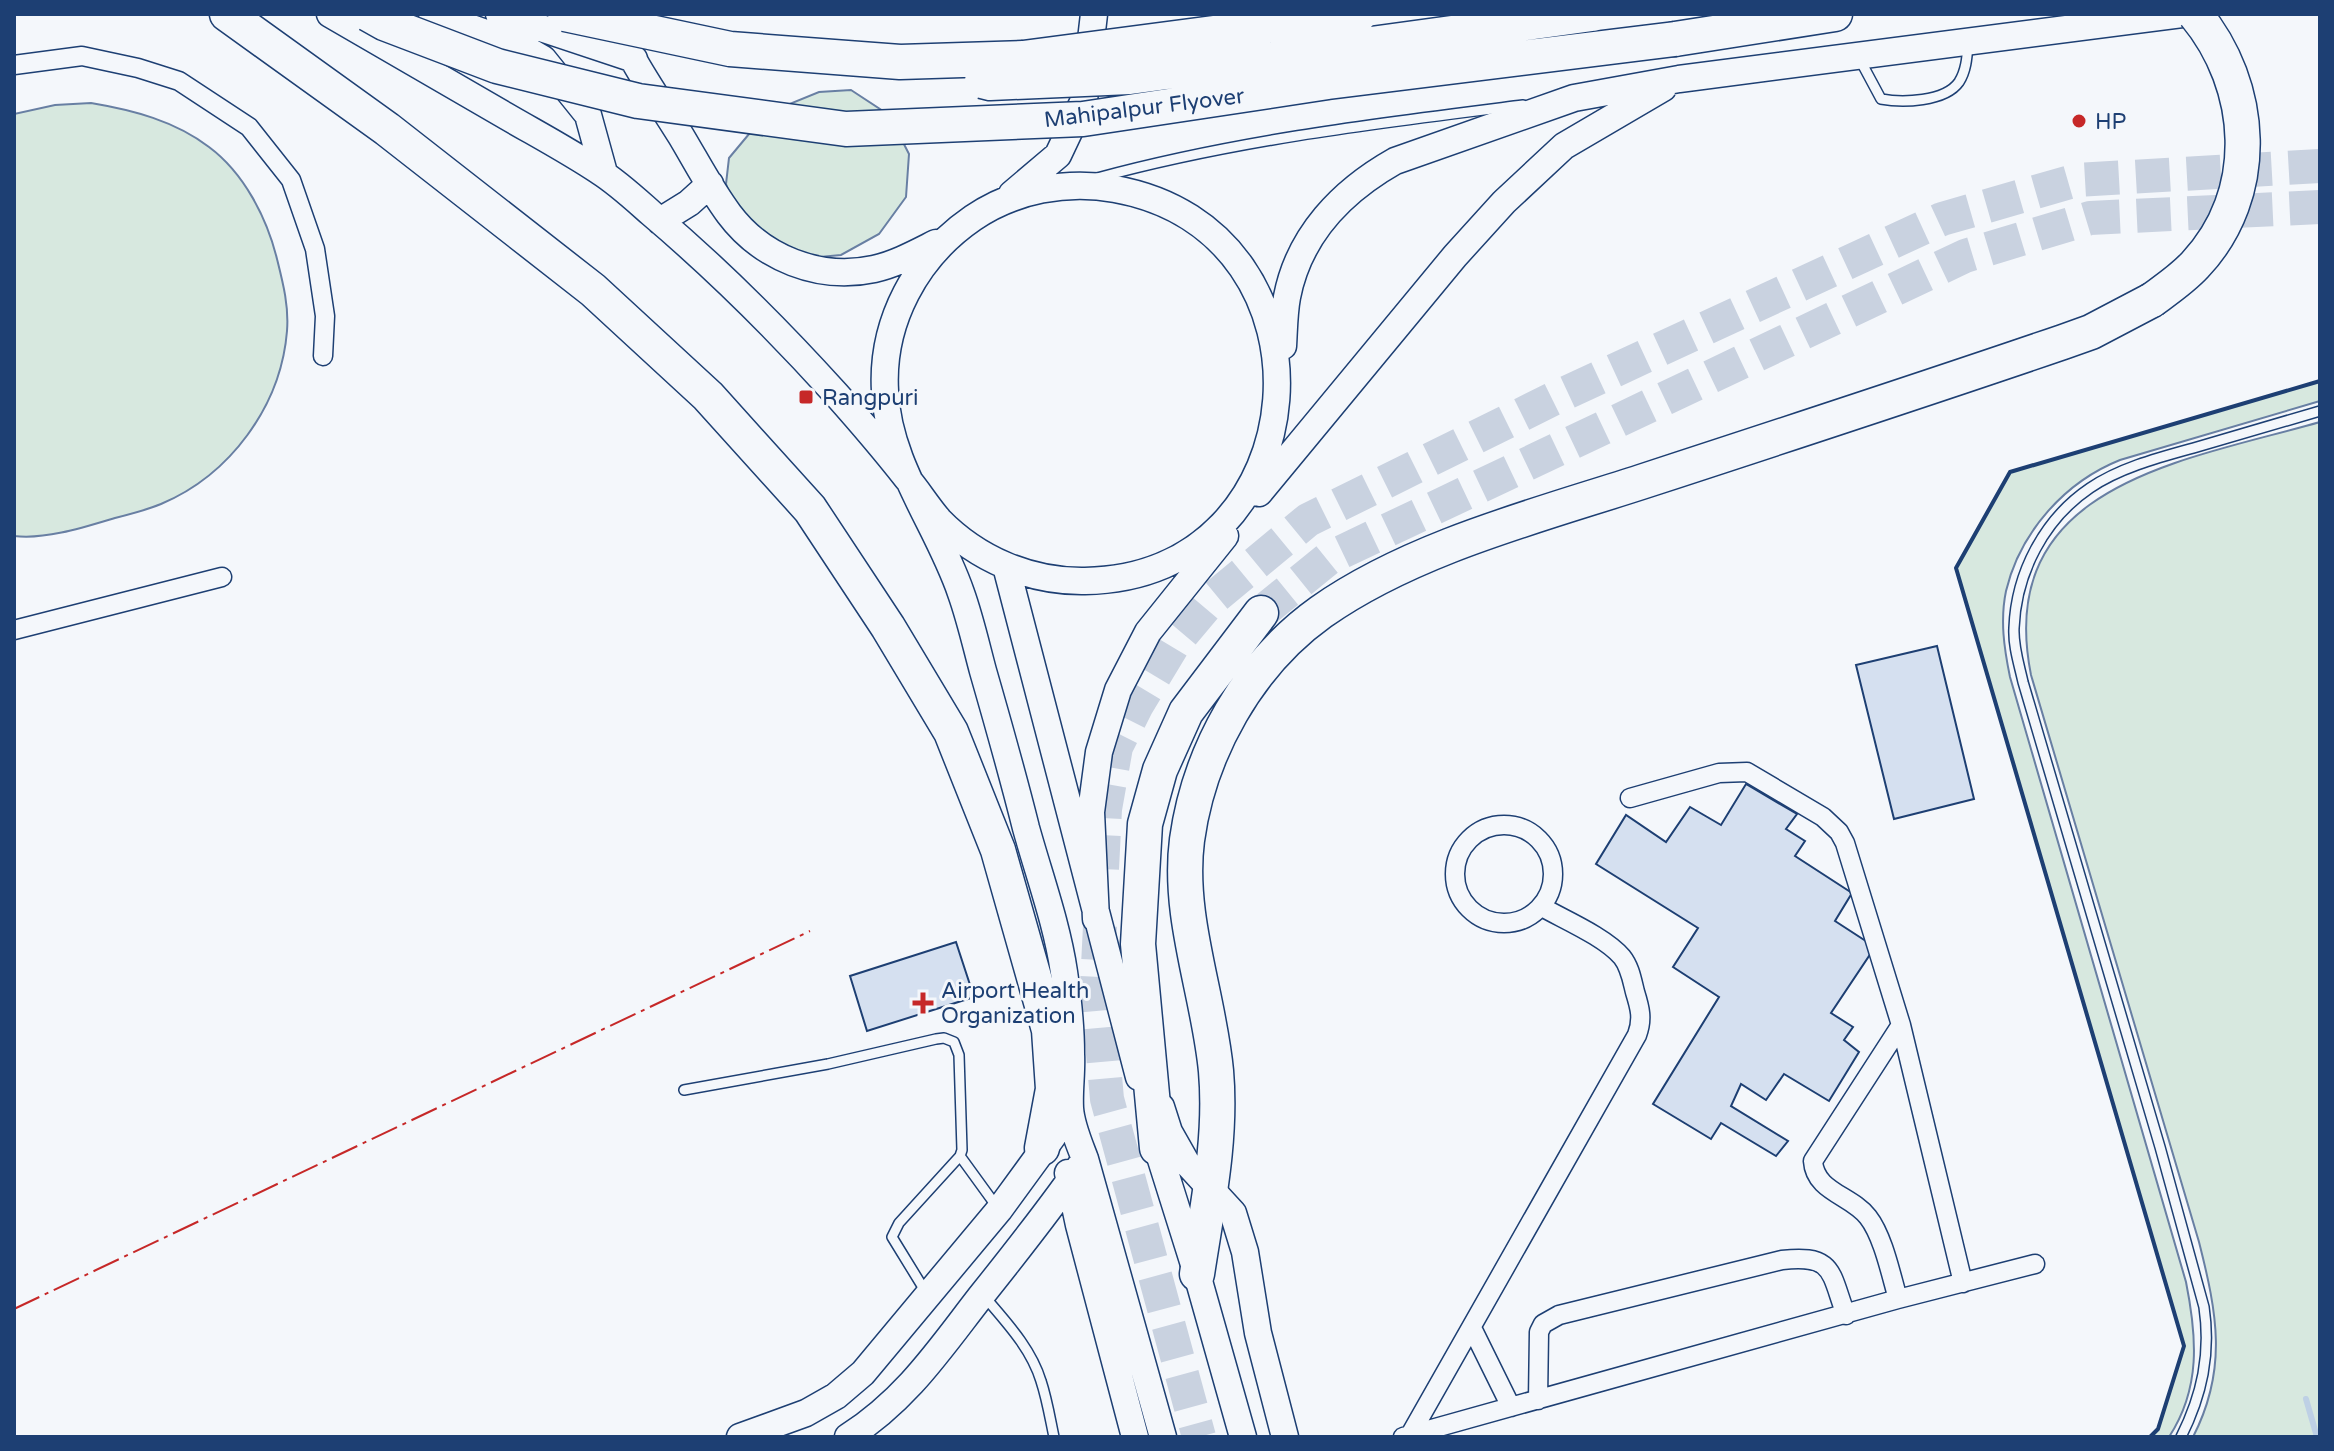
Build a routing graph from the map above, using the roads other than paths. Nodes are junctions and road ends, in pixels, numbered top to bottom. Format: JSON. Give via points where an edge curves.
{"nodes":[{"id":1,"x":227,"y":14,"type":"edge"},
{"id":2,"x":330,"y":14,"type":"edge"},
{"id":3,"x":368,"y":14,"type":"edge"},
{"id":4,"x":432,"y":14,"type":"edge"},
{"id":5,"x":499,"y":14,"type":"edge"},
{"id":6,"x":612,"y":14,"type":"edge"},
{"id":7,"x":1094,"y":14,"type":"edge"},
{"id":8,"x":1360,"y":14,"type":"edge"},
{"id":9,"x":1592,"y":14,"type":"edge"},
{"id":10,"x":1835,"y":14,"type":"edge"},
{"id":11,"x":2182,"y":14,"type":"edge"},
{"id":12,"x":2195,"y":14,"type":"edge"},
{"id":13,"x":546,"y":19,"type":"edge"},
{"id":14,"x":1969,"y":42,"type":"junction"},
{"id":15,"x":1858,"y":56,"type":"junction"},
{"id":16,"x":634,"y":59,"type":"junction"},
{"id":17,"x":900,"y":62,"type":"junction"},
{"id":18,"x":14,"y":65,"type":"edge"},
{"id":19,"x":1679,"y":79,"type":"junction"},
{"id":20,"x":1574,"y":98,"type":"junction"},
{"id":21,"x":604,"y":173,"type":"junction"},
{"id":22,"x":710,"y":184,"type":"junction"},
{"id":23,"x":1068,"y":186,"type":"junction"},
{"id":24,"x":1003,"y":201,"type":"junction"},
{"id":25,"x":660,"y":221,"type":"junction"},
{"id":26,"x":950,"y":236,"type":"junction"},
{"id":27,"x":323,"y":356,"type":"dead end"},
{"id":28,"x":1279,"y":388,"type":"junction"},
{"id":29,"x":2320,"y":411,"type":"edge"},
{"id":30,"x":911,"y":482,"type":"junction"},
{"id":31,"x":1006,"y":566,"type":"junction"},
{"id":32,"x":222,"y":577,"type":"dead end"},
{"id":33,"x":1261,"y":613,"type":"tunnel mouth"},
{"id":34,"x":14,"y":630,"type":"edge"},
{"id":35,"x":1630,"y":798,"type":"dead end"},
{"id":36,"x":1542,"y":907,"type":"junction"},
{"id":37,"x":1096,"y":919,"type":"junction"},
{"id":38,"x":1901,"y":1025,"type":"junction"},
{"id":39,"x":1152,"y":1077,"type":"junction"},
{"id":40,"x":684,"y":1090,"type":"dead end"},
{"id":41,"x":1058,"y":1129,"type":"junction"},
{"id":42,"x":1157,"y":1148,"type":"junction"},
{"id":43,"x":960,"y":1156,"type":"junction"},
{"id":44,"x":1085,"y":1159,"type":"junction"},
{"id":45,"x":1070,"y":1182,"type":"junction"},
{"id":46,"x":1210,"y":1187,"type":"junction"},
{"id":47,"x":999,"y":1210,"type":"junction"},
{"id":48,"x":2035,"y":1264,"type":"dead end"},
{"id":49,"x":1197,"y":1274,"type":"junction"},
{"id":50,"x":1963,"y":1283,"type":"junction"},
{"id":51,"x":982,"y":1294,"type":"junction"},
{"id":52,"x":929,"y":1297,"type":"junction"},
{"id":53,"x":1898,"y":1299,"type":"junction"},
{"id":54,"x":1846,"y":1315,"type":"junction"},
{"id":55,"x":1472,"y":1328,"type":"junction"},
{"id":56,"x":1538,"y":1400,"type":"junction"},
{"id":57,"x":1511,"y":1407,"type":"junction"},
{"id":58,"x":1407,"y":1436,"type":"edge"},
{"id":59,"x":740,"y":1437,"type":"edge"},
{"id":60,"x":848,"y":1437,"type":"edge"},
{"id":61,"x":1054,"y":1437,"type":"edge"},
{"id":62,"x":1135,"y":1437,"type":"edge"},
{"id":63,"x":1163,"y":1437,"type":"edge"},
{"id":64,"x":1243,"y":1437,"type":"edge"},
{"id":65,"x":1285,"y":1437,"type":"edge"},
{"id":66,"x":2181,"y":1437,"type":"edge"}],
"edges":[{"from":1,"to":41,"type":"highway","via":[[387,129],[593,290],[708,396],[810,509],[951,732],[998,850],[1049,1030]]},
{"from":2,"to":21,"type":"main road"},
{"from":3,"to":10,"type":"highway","name":"Mahipalpur Flyover","bridge":true,"via":[[497,66],[638,101],[846,129],[1083,119]]},
{"from":4,"to":21,"type":"main road","via":[[517,44],[543,59],[588,115]]},
{"from":5,"to":13,"type":"main road"},
{"from":6,"to":16,"type":"main road"},
{"from":7,"to":24,"type":"main road","via":[[1084,100],[1058,155]]},
{"from":8,"to":17,"type":"highway","bridge":true,"via":[[1023,58]]},
{"from":9,"to":17,"type":"highway","bridge":true,"via":[[1130,77],[990,83]]},
{"from":11,"to":14,"type":"main road"},
{"from":12,"to":46,"type":"highway","bridge":true,"via":[[2224,55],[2234,81],[2244,136],[2242,165],[2226,218],[2204,254],[2163,292],[2091,332],[1462,542],[1343,598],[1285,643],[1255,677],[1210,754],[1187,840],[1184,885],[1216,1073]]},
{"from":13,"to":16,"type":"main road"},
{"from":13,"to":17,"type":"highway","bridge":true,"via":[[730,49]]},
{"from":14,"to":15,"type":"main road"},
{"from":14,"to":15,"type":"lane","via":[[1957,85],[1937,96],[1895,102],[1881,99]]},
{"from":15,"to":19,"type":"main road"},
{"from":16,"to":22,"type":"main road"},
{"from":18,"to":27,"type":"street","via":[[82,56],[138,68],[179,81],[249,127],[291,180],[315,249],[325,316]]},
{"from":19,"to":20,"type":"main road"},
{"from":19,"to":37,"type":"main road","via":[[1564,146],[1504,202],[1148,632],[1118,690],[1099,752],[1091,812]]},
{"from":20,"to":23,"type":"lane","via":[[1361,125],[1172,157]]},
{"from":20,"to":28,"type":"main road","via":[[1395,161],[1346,194],[1325,216],[1295,268],[1287,297]]},
{"from":21,"to":25,"type":"main road"},
{"from":22,"to":25,"type":"main road"},
{"from":22,"to":26,"type":"main road","via":[[756,242],[811,269],[873,269]]},
{"from":23,"to":24,"type":"main road"},
{"from":23,"to":28,"type":"main road","via":[[1100,186],[1153,199],[1218,240],[1257,293],[1275,344]]},
{"from":24,"to":26,"type":"main road"},
{"from":25,"to":30,"type":"main road","via":[[700,254],[836,394]]},
{"from":26,"to":30,"type":"main road","via":[[908,288],[886,352],[887,419]]},
{"from":28,"to":31,"type":"main road","via":[[1276,420],[1255,480],[1220,525],[1179,556],[1132,575],[1081,581]]},
{"from":29,"to":66,"type":"lane","via":[[2160,458],[2089,488],[2039,542],[2016,610],[2016,652],[2023,682],[2204,1307],[2207,1357]]},
{"from":30,"to":31,"type":"main road","via":[[952,532]]},
{"from":30,"to":41,"type":"main road","via":[[960,589],[1063,968],[1072,1052]]},
{"from":31,"to":37,"type":"main road"},
{"from":32,"to":34,"type":"street"},
{"from":33,"to":39,"type":"highway","via":[[1186,712],[1160,770],[1145,824],[1138,944]]},
{"from":35,"to":38,"type":"street","via":[[1719,773],[1747,772],[1832,825],[1845,843]]},
{"from":36,"to":36,"type":"street","via":[[1511,924],[1491,923],[1474,914],[1454,881],[1464,844],[1478,831],[1497,825],[1534,834],[1553,867],[1552,887]]},
{"from":36,"to":55,"type":"street","via":[[1623,958],[1641,1023]]},
{"from":37,"to":42,"type":"main road"},
{"from":38,"to":50,"type":"street"},
{"from":38,"to":53,"type":"street","via":[[1813,1161],[1822,1184],[1856,1205],[1874,1225]]},
{"from":39,"to":42,"type":"highway"},
{"from":39,"to":46,"type":"main road","via":[[1169,1132],[1186,1162]]},
{"from":40,"to":43,"type":"lane","via":[[949,1039],[959,1055]]},
{"from":41,"to":44,"type":"main road"},
{"from":41,"to":45,"type":"main road"},
{"from":41,"to":47,"type":"main road"},
{"from":42,"to":49,"type":"main road"},
{"from":43,"to":47,"type":"lane"},
{"from":43,"to":52,"type":"lane","via":[[892,1237]]},
{"from":44,"to":45,"type":"main road"},
{"from":44,"to":63,"type":"main road"},
{"from":45,"to":51,"type":"main road"},
{"from":45,"to":62,"type":"main road"},
{"from":46,"to":49,"type":"highway"},
{"from":46,"to":65,"type":"main road","via":[[1233,1213],[1245,1252],[1258,1333]]},
{"from":47,"to":52,"type":"main road"},
{"from":48,"to":50,"type":"street"},
{"from":49,"to":64,"type":"main road"},
{"from":50,"to":53,"type":"street"},
{"from":51,"to":60,"type":"main road","via":[[897,1400]]},
{"from":51,"to":61,"type":"lane","via":[[1029,1355],[1041,1379]]},
{"from":52,"to":59,"type":"main road","via":[[836,1396]]},
{"from":53,"to":54,"type":"street"},
{"from":54,"to":56,"type":"street"},
{"from":54,"to":56,"type":"street","via":[[1830,1272],[1815,1259],[1803,1258],[1559,1315],[1539,1332]]},
{"from":55,"to":57,"type":"street"},
{"from":55,"to":58,"type":"street"},
{"from":56,"to":57,"type":"street"},
{"from":57,"to":58,"type":"street"}]}
